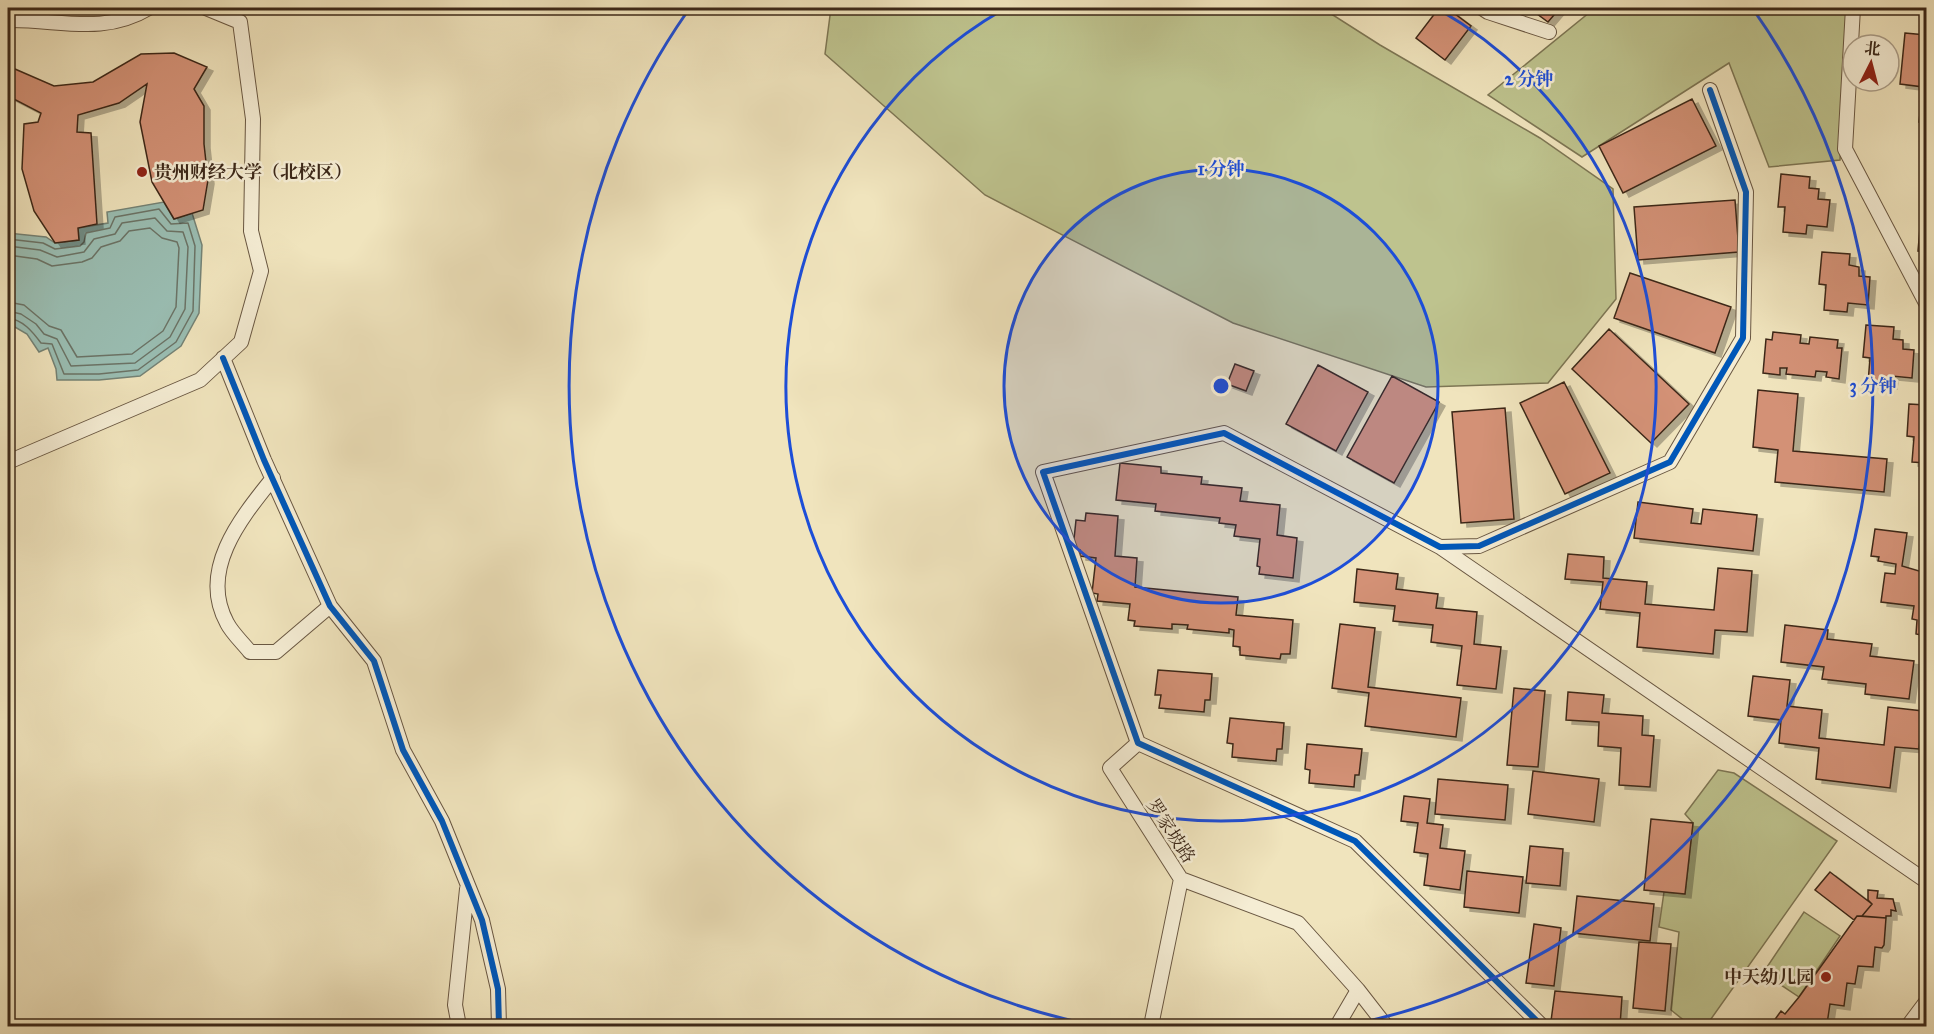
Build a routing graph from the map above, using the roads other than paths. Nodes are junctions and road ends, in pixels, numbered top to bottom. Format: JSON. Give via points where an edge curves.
{"nodes":[{"id":1,"x":149,"y":8,"type":"edge"},
{"id":2,"x":206,"y":8,"type":"edge"},
{"id":3,"x":1482,"y":8,"type":"edge"},
{"id":4,"x":1853,"y":8,"type":"edge"},
{"id":5,"x":8,"y":20,"type":"edge"},
{"id":6,"x":1549,"y":32,"type":"dead end"},
{"id":7,"x":1710,"y":90,"type":"dead end"},
{"id":8,"x":1926,"y":303,"type":"edge"},
{"id":9,"x":223,"y":358,"type":"junction"},
{"id":10,"x":8,"y":462,"type":"edge"},
{"id":11,"x":273,"y":478,"type":"junction"},
{"id":12,"x":1440,"y":547,"type":"junction"},
{"id":13,"x":330,"y":606,"type":"junction"},
{"id":14,"x":1138,"y":743,"type":"junction"},
{"id":15,"x":1181,"y":879,"type":"junction"},
{"id":16,"x":1926,"y":881,"type":"edge"},
{"id":17,"x":467,"y":888,"type":"junction"},
{"id":18,"x":1358,"y":990,"type":"junction"},
{"id":19,"x":1926,"y":1002,"type":"edge"},
{"id":20,"x":459,"y":1026,"type":"edge"},
{"id":21,"x":499,"y":1026,"type":"edge"},
{"id":22,"x":1151,"y":1026,"type":"edge"},
{"id":23,"x":1337,"y":1026,"type":"edge"},
{"id":24,"x":1386,"y":1026,"type":"edge"},
{"id":25,"x":1542,"y":1026,"type":"edge"},
{"id":26,"x":1908,"y":1026,"type":"edge"}],
"edges":[{"from":1,"to":5,"type":"street","via":[[130,19],[103,24]]},
{"from":2,"to":9,"type":"street","via":[[240,22],[253,119],[251,231],[261,271],[242,342]]},
{"from":3,"to":6,"type":"street"},
{"from":4,"to":8,"type":"street","via":[[1845,149]]},
{"from":7,"to":12,"type":"street","via":[[1746,192],[1743,338],[1738,348],[1670,462],[1479,546]]},
{"from":9,"to":10,"type":"street","via":[[200,380]]},
{"from":9,"to":11,"type":"street"},
{"from":11,"to":13,"type":"street"},
{"from":11,"to":13,"type":"street","via":[[237,523],[221,563],[216,591],[227,624],[250,652],[276,652]]},
{"from":12,"to":14,"type":"street","via":[[1224,433],[1043,472]]},
{"from":12,"to":16,"type":"street"},
{"from":13,"to":17,"type":"street","via":[[374,661],[403,750],[442,821]]},
{"from":14,"to":15,"type":"street","name":"罗家坡路","via":[[1110,768]]},
{"from":14,"to":25,"type":"street","via":[[1355,841]]},
{"from":15,"to":18,"type":"street","via":[[1298,923]]},
{"from":15,"to":22,"type":"street","name":"罗家坡路"},
{"from":17,"to":20,"type":"street","via":[[455,1005]]},
{"from":17,"to":21,"type":"street","via":[[482,920],[498,989]]},
{"from":18,"to":23,"type":"street"},
{"from":18,"to":24,"type":"street"},
{"from":19,"to":26,"type":"street"}]}
